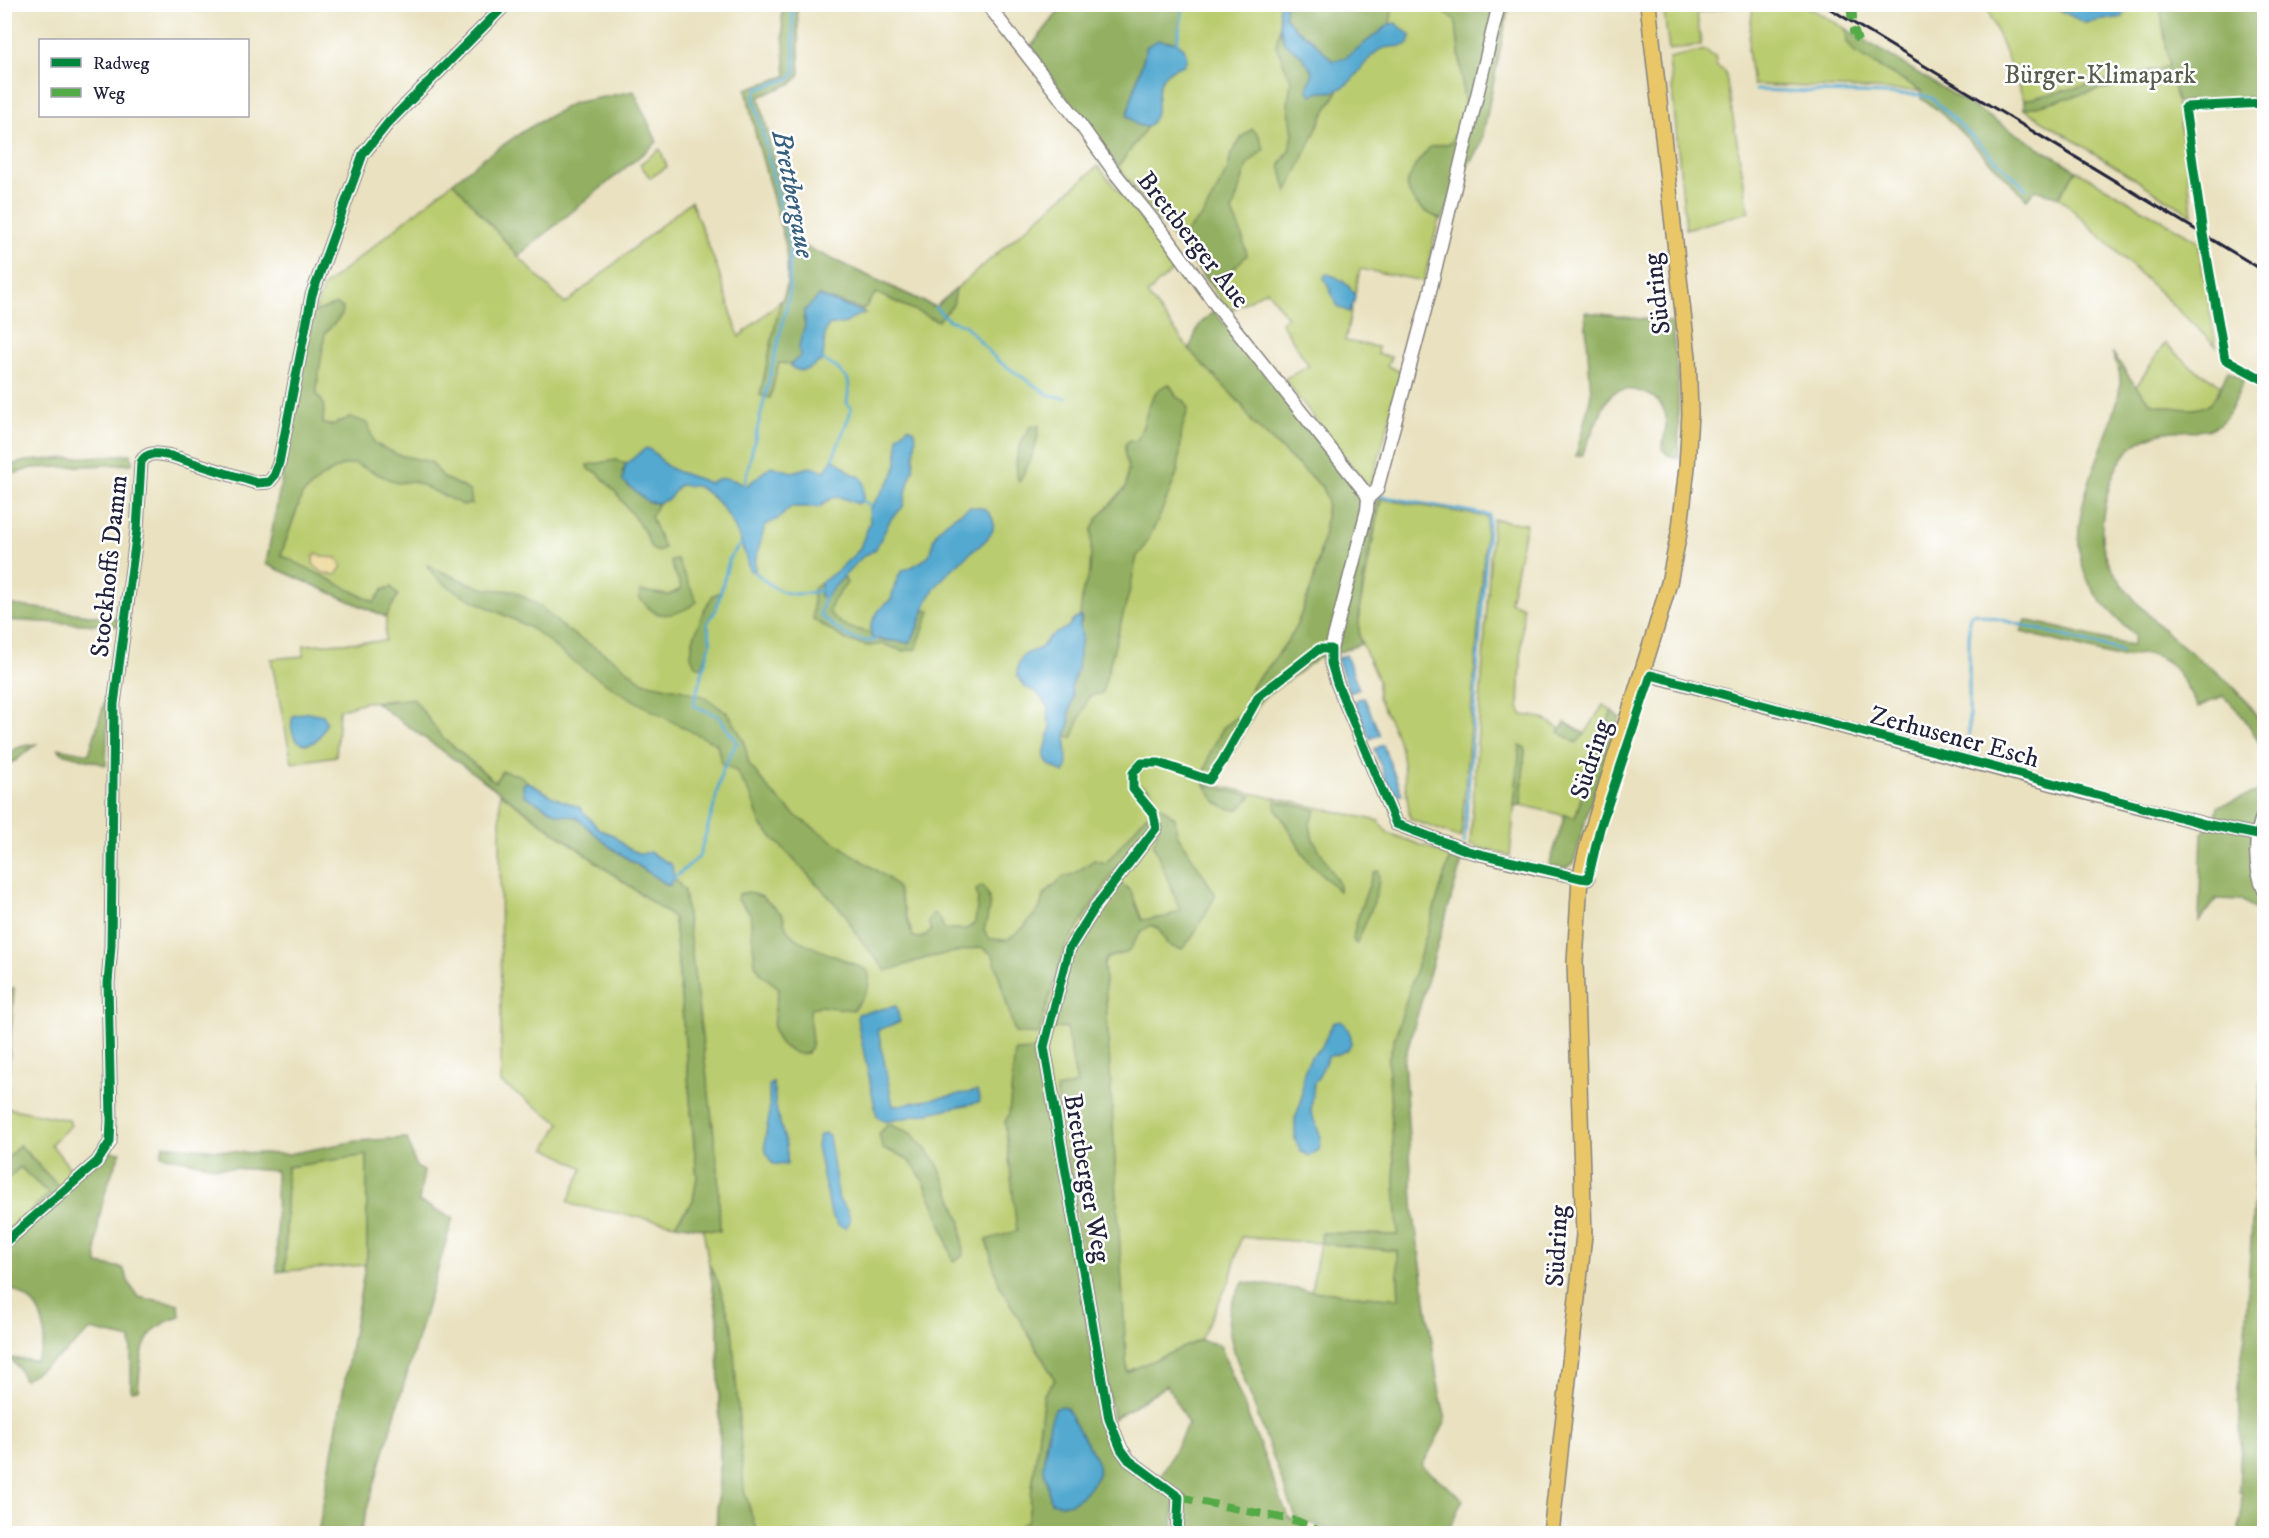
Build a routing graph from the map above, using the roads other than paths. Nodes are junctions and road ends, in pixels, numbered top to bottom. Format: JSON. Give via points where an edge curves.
{"nodes":[{"id":1,"x":506,"y":4,"type":"edge"},
{"id":2,"x":987,"y":4,"type":"edge"},
{"id":3,"x":1499,"y":4,"type":"edge"},
{"id":4,"x":1648,"y":4,"type":"edge"},
{"id":5,"x":1368,"y":498,"type":"junction"},
{"id":6,"x":1642,"y":673,"type":"junction"},
{"id":7,"x":2265,"y":813,"type":"edge"},
{"id":8,"x":1156,"y":828,"type":"dead end"},
{"id":9,"x":2258,"y":835,"type":"junction"},
{"id":10,"x":1584,"y":879,"type":"junction"},
{"id":11,"x":2265,"y":890,"type":"edge"},
{"id":12,"x":4,"y":1243,"type":"edge"},
{"id":13,"x":1177,"y":1533,"type":"edge"},
{"id":14,"x":1551,"y":1533,"type":"edge"}],
"edges":[{"from":1,"to":12,"type":"street","name":"Stockhoffs Damm","via":[[388,123],[363,154],[312,295],[274,476],[269,482],[257,483],[150,453],[141,462],[137,530],[114,704],[108,983],[110,1142],[97,1162]]},
{"from":2,"to":5,"type":"street","name":"Brettberger Aue"},
{"from":3,"to":5,"type":"street","via":[[1377,490]]},
{"from":4,"to":6,"type":"main road","name":"Südring","via":[[1688,357],[1690,413],[1680,528],[1669,583]]},
{"from":5,"to":10,"type":"street","via":[[1331,649],[1331,663],[1396,824],[1468,851]]},
{"from":6,"to":9,"type":"street","name":"Zerhusener Esch","via":[[2103,798]]},
{"from":6,"to":10,"type":"main road","name":"Südring","via":[[1589,841]]},
{"from":7,"to":9,"type":"street"},
{"from":8,"to":13,"type":"street","name":"Brettberger Weg","via":[[1096,906],[1069,949],[1044,1047],[1109,1419],[1130,1460],[1179,1497]]},
{"from":9,"to":11,"type":"street","via":[[2256,856]]},
{"from":10,"to":14,"type":"main road","name":"Südring","via":[[1575,962],[1584,1235]]}]}
